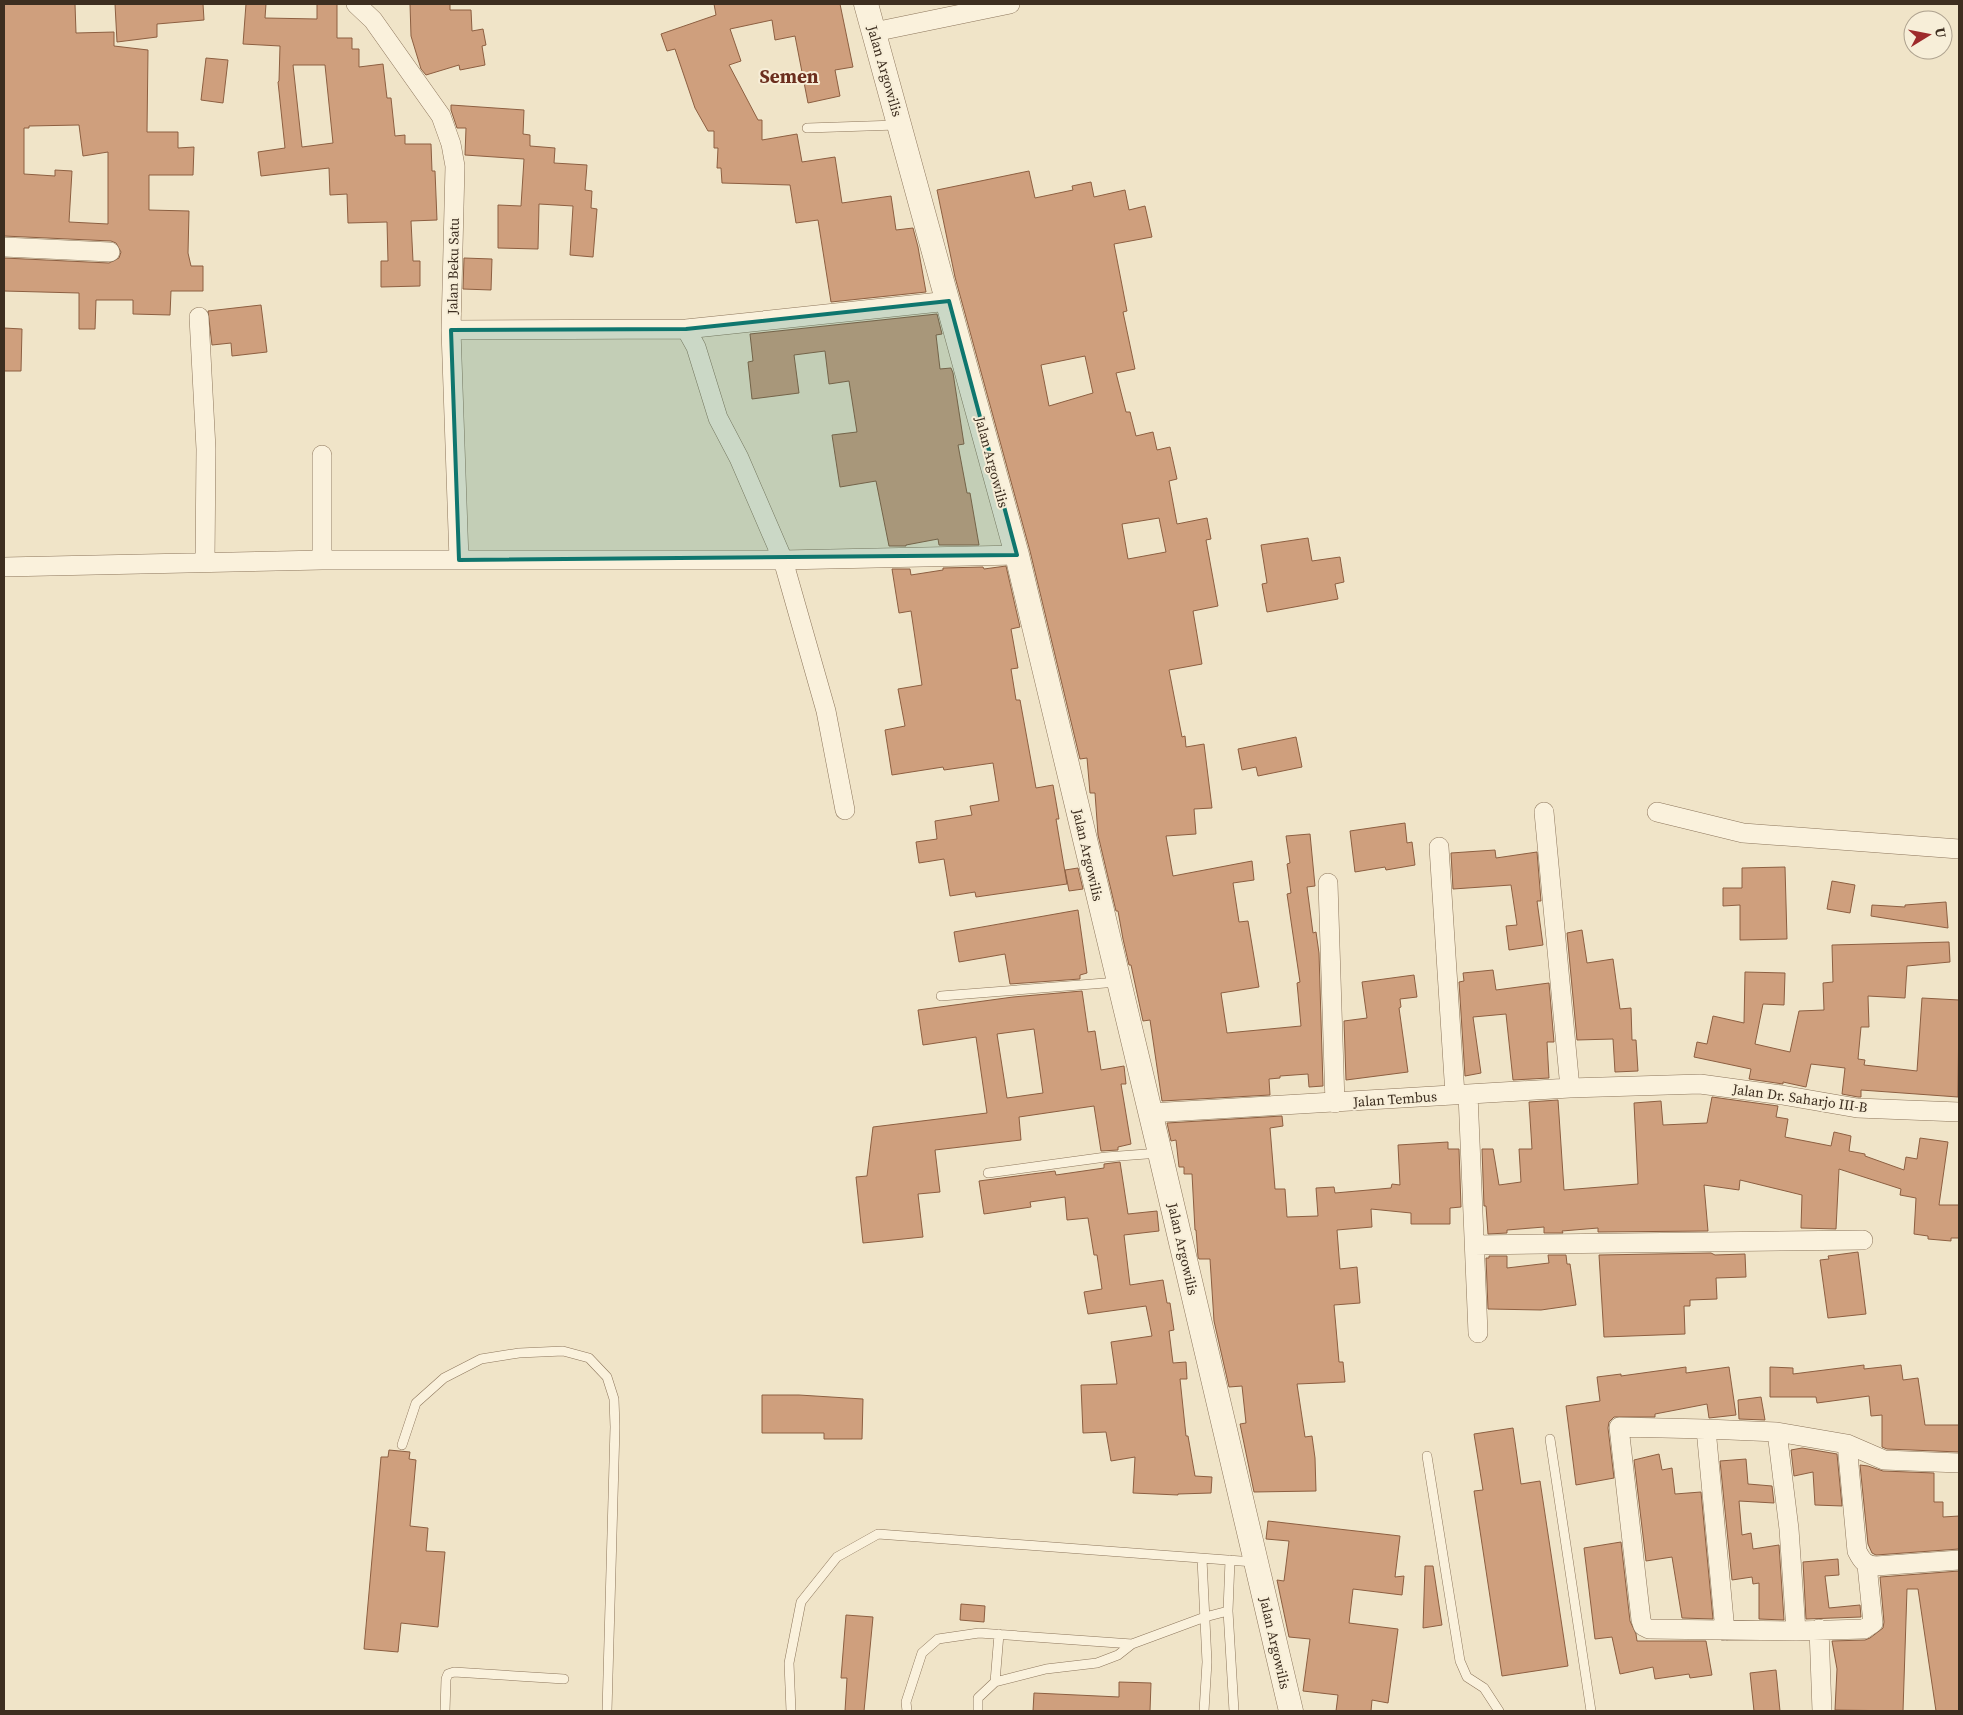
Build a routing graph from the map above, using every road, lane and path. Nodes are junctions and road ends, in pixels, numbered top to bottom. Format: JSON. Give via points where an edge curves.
{"nodes":[{"id":1,"x":356,"y":4,"type":"edge"},
{"id":2,"x":866,"y":4,"type":"edge"},
{"id":3,"x":1010,"y":4,"type":"edge"},
{"id":4,"x":874,"y":32,"type":"junction"},
{"id":5,"x":900,"y":125,"type":"junction"},
{"id":6,"x":806,"y":128,"type":"dead end"},
{"id":7,"x":4,"y":247,"type":"edge"},
{"id":8,"x":110,"y":252,"type":"dead end"},
{"id":9,"x":949,"y":301,"type":"junction"},
{"id":10,"x":199,"y":318,"type":"dead end"},
{"id":11,"x":686,"y":329,"type":"junction"},
{"id":12,"x":451,"y":330,"type":"junction"},
{"id":13,"x":322,"y":455,"type":"dead end"},
{"id":14,"x":1017,"y":555,"type":"junction"},
{"id":15,"x":322,"y":560,"type":"junction"},
{"id":16,"x":459,"y":560,"type":"junction"},
{"id":17,"x":783,"y":560,"type":"junction"},
{"id":18,"x":205,"y":562,"type":"junction"},
{"id":19,"x":4,"y":567,"type":"edge"},
{"id":20,"x":845,"y":810,"type":"dead end"},
{"id":21,"x":1544,"y":812,"type":"dead end"},
{"id":22,"x":1657,"y":812,"type":"dead end"},
{"id":23,"x":1440,"y":847,"type":"dead end"},
{"id":24,"x":1959,"y":849,"type":"edge"},
{"id":25,"x":1328,"y":883,"type":"dead end"},
{"id":26,"x":1118,"y":982,"type":"junction"},
{"id":27,"x":941,"y":996,"type":"dead end"},
{"id":28,"x":1640,"y":1085,"type":"joint"},
{"id":29,"x":1570,"y":1088,"type":"junction"},
{"id":30,"x":1462,"y":1094,"type":"junction"},
{"id":31,"x":1335,"y":1103,"type":"junction"},
{"id":32,"x":1959,"y":1112,"type":"edge"},
{"id":33,"x":1150,"y":1114,"type":"junction"},
{"id":34,"x":1160,"y":1153,"type":"junction"},
{"id":35,"x":988,"y":1173,"type":"dead end"},
{"id":36,"x":1863,"y":1240,"type":"dead end"},
{"id":37,"x":1475,"y":1246,"type":"junction"},
{"id":38,"x":1478,"y":1333,"type":"dead end"},
{"id":39,"x":1706,"y":1429,"type":"junction"},
{"id":40,"x":1777,"y":1432,"type":"junction"},
{"id":41,"x":1550,"y":1439,"type":"dead end"},
{"id":42,"x":1847,"y":1444,"type":"junction"},
{"id":43,"x":402,"y":1445,"type":"dead end"},
{"id":44,"x":1427,"y":1456,"type":"dead end"},
{"id":45,"x":1959,"y":1463,"type":"edge"},
{"id":46,"x":1202,"y":1559,"type":"junction"},
{"id":47,"x":1230,"y":1560,"type":"junction"},
{"id":48,"x":1959,"y":1560,"type":"edge"},
{"id":49,"x":1256,"y":1562,"type":"junction"},
{"id":50,"x":1867,"y":1565,"type":"junction"},
{"id":51,"x":1228,"y":1612,"type":"junction"},
{"id":52,"x":1205,"y":1617,"type":"junction"},
{"id":53,"x":1819,"y":1629,"type":"junction"},
{"id":54,"x":1725,"y":1631,"type":"junction"},
{"id":55,"x":1796,"y":1631,"type":"junction"},
{"id":56,"x":998,"y":1634,"type":"junction"},
{"id":57,"x":1132,"y":1644,"type":"junction"},
{"id":58,"x":564,"y":1678,"type":"dead end"},
{"id":59,"x":995,"y":1682,"type":"junction"},
{"id":60,"x":445,"y":1711,"type":"edge"},
{"id":61,"x":607,"y":1711,"type":"edge"},
{"id":62,"x":791,"y":1711,"type":"edge"},
{"id":63,"x":907,"y":1711,"type":"edge"},
{"id":64,"x":978,"y":1711,"type":"edge"},
{"id":65,"x":1204,"y":1711,"type":"edge"},
{"id":66,"x":1234,"y":1711,"type":"edge"},
{"id":67,"x":1291,"y":1711,"type":"edge"},
{"id":68,"x":1499,"y":1711,"type":"edge"},
{"id":69,"x":1591,"y":1711,"type":"edge"},
{"id":70,"x":1822,"y":1711,"type":"edge"}],
"edges":[{"from":1,"to":12,"type":"street","name":"Jalan Beku Satu","via":[[373,20],[441,116],[452,144],[455,166]]},
{"from":2,"to":4,"type":"street","name":"Jalan Argowilis"},
{"from":3,"to":4,"type":"street"},
{"from":4,"to":5,"type":"street","name":"Jalan Argowilis"},
{"from":5,"to":6,"type":"lane"},
{"from":5,"to":9,"type":"street","name":"Jalan Argowilis"},
{"from":7,"to":8,"type":"street"},
{"from":9,"to":11,"type":"street"},
{"from":9,"to":14,"type":"street","name":"Jalan Argowilis"},
{"from":10,"to":18,"type":"street","via":[[206,449]]},
{"from":11,"to":12,"type":"street"},
{"from":11,"to":17,"type":"street","via":[[696,347],[718,418]]},
{"from":12,"to":16,"type":"street","name":"Jalan Beku Satu"},
{"from":13,"to":15,"type":"street"},
{"from":14,"to":17,"type":"street"},
{"from":14,"to":26,"type":"street","name":"Jalan Argowilis"},
{"from":15,"to":16,"type":"street"},
{"from":15,"to":18,"type":"street"},
{"from":16,"to":17,"type":"street"},
{"from":17,"to":20,"type":"street","via":[[826,711]]},
{"from":18,"to":19,"type":"street"},
{"from":21,"to":29,"type":"street"},
{"from":22,"to":24,"type":"street","via":[[1743,833]]},
{"from":23,"to":30,"type":"street"},
{"from":25,"to":31,"type":"street"},
{"from":26,"to":27,"type":"lane"},
{"from":26,"to":33,"type":"street","name":"Jalan Argowilis"},
{"from":28,"to":29,"type":"street","name":"Jalan Tembus"},
{"from":28,"to":32,"type":"street","name":"Jalan Dr. Saharjo III-B","via":[[1700,1084],[1856,1108]]},
{"from":29,"to":30,"type":"street","name":"Jalan Tembus"},
{"from":30,"to":31,"type":"street","name":"Jalan Tembus"},
{"from":30,"to":37,"type":"street"},
{"from":31,"to":33,"type":"street","name":"Jalan Tembus"},
{"from":33,"to":34,"type":"street","name":"Jalan Argowilis"},
{"from":34,"to":35,"type":"lane"},
{"from":34,"to":49,"type":"street","name":"Jalan Argowilis"},
{"from":36,"to":37,"type":"street"},
{"from":37,"to":38,"type":"street"},
{"from":39,"to":40,"type":"street"},
{"from":39,"to":54,"type":"street"},
{"from":39,"to":54,"type":"street","via":[[1619,1427],[1643,1626],[1649,1629]]},
{"from":40,"to":42,"type":"street"},
{"from":40,"to":55,"type":"street","via":[[1789,1529]]},
{"from":41,"to":69,"type":"lane"},
{"from":42,"to":45,"type":"street","via":[[1884,1460]]},
{"from":42,"to":50,"type":"street","via":[[1857,1551]]},
{"from":43,"to":61,"type":"lane","via":[[416,1403],[444,1378],[481,1359],[563,1351],[589,1358],[607,1377],[614,1399],[616,1427]]},
{"from":44,"to":68,"type":"lane","via":[[1460,1661],[1466,1677],[1484,1688]]},
{"from":46,"to":47,"type":"lane"},
{"from":46,"to":52,"type":"lane"},
{"from":46,"to":62,"type":"lane","via":[[878,1534],[837,1557],[801,1602],[789,1663]]},
{"from":47,"to":49,"type":"lane"},
{"from":47,"to":51,"type":"lane"},
{"from":48,"to":50,"type":"street"},
{"from":49,"to":67,"type":"street","name":"Jalan Argowilis"},
{"from":50,"to":53,"type":"street","via":[[1873,1623],[1864,1629]]},
{"from":51,"to":52,"type":"lane"},
{"from":51,"to":66,"type":"lane"},
{"from":52,"to":57,"type":"lane"},
{"from":52,"to":65,"type":"lane"},
{"from":53,"to":55,"type":"street"},
{"from":53,"to":70,"type":"street"},
{"from":54,"to":55,"type":"street"},
{"from":56,"to":57,"type":"lane"},
{"from":56,"to":59,"type":"lane"},
{"from":56,"to":63,"type":"lane","via":[[979,1633],[938,1639],[922,1653],[906,1702]]},
{"from":57,"to":59,"type":"lane","via":[[1118,1655],[1097,1663],[1046,1669]]},
{"from":58,"to":60,"type":"lane","via":[[454,1672],[446,1679]]},
{"from":59,"to":64,"type":"lane","via":[[978,1698]]}]}
